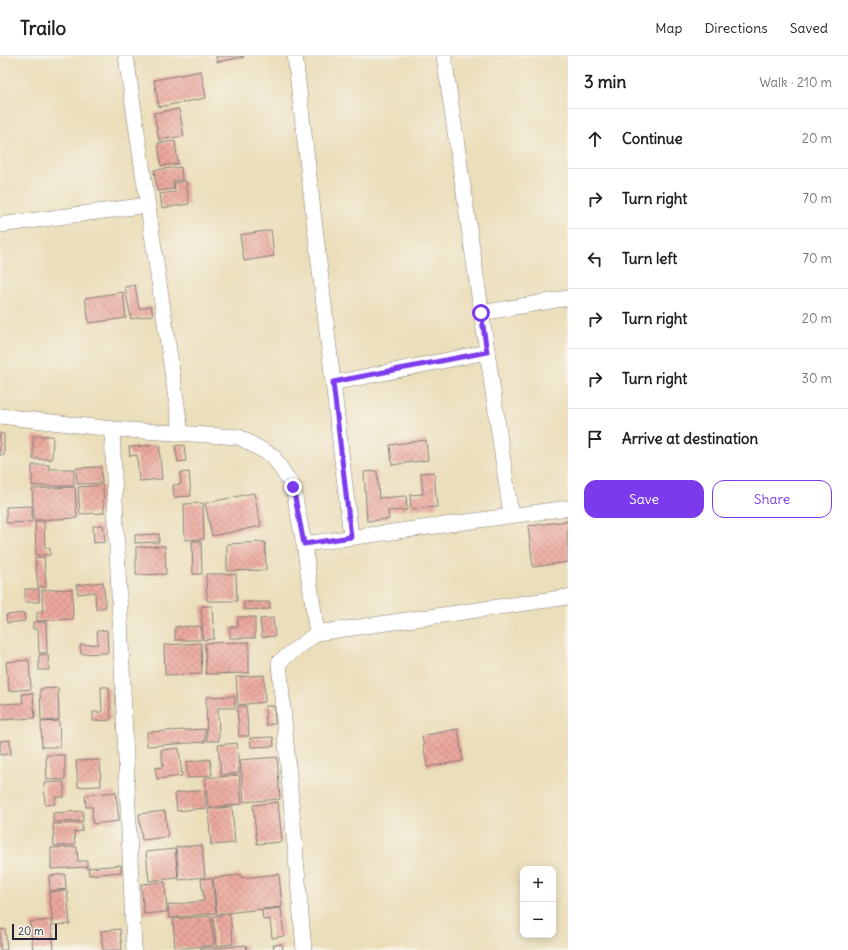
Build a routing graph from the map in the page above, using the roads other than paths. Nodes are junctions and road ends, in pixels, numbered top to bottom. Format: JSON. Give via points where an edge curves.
{"nodes":[{"id":1,"x":126,"y":56,"type":"edge"},
{"id":2,"x":295,"y":56,"type":"edge"},
{"id":3,"x":444,"y":56,"type":"edge"},
{"id":4,"x":148,"y":205,"type":"junction"},
{"id":5,"x":0,"y":225,"type":"edge"},
{"id":6,"x":568,"y":298,"type":"edge"},
{"id":7,"x":481,"y":313,"type":"junction"},
{"id":8,"x":487,"y":352,"type":"junction"},
{"id":9,"x":333,"y":382,"type":"junction"},
{"id":10,"x":0,"y":416,"type":"edge"},
{"id":11,"x":112,"y":429,"type":"junction"},
{"id":12,"x":181,"y":433,"type":"junction"},
{"id":13,"x":568,"y":508,"type":"edge"},
{"id":14,"x":511,"y":516,"type":"junction"},
{"id":15,"x":351,"y":537,"type":"junction"},
{"id":16,"x":304,"y":544,"type":"junction"},
{"id":17,"x":568,"y":597,"type":"edge"},
{"id":18,"x":317,"y":633,"type":"junction"},
{"id":19,"x":134,"y":950,"type":"edge"},
{"id":20,"x":304,"y":950,"type":"edge"}],
"edges":[{"from":1,"to":4,"type":"street"},
{"from":2,"to":9,"type":"street"},
{"from":3,"to":7,"type":"street"},
{"from":4,"to":5,"type":"street"},
{"from":4,"to":12,"type":"street"},
{"from":6,"to":7,"type":"street"},
{"from":7,"to":8,"type":"street"},
{"from":8,"to":9,"type":"street"},
{"from":8,"to":14,"type":"street"},
{"from":9,"to":15,"type":"street"},
{"from":10,"to":11,"type":"street"},
{"from":11,"to":12,"type":"street"},
{"from":11,"to":19,"type":"street"},
{"from":12,"to":16,"type":"street","via":[[239,437],[273,456],[293,487]]},
{"from":13,"to":14,"type":"street"},
{"from":14,"to":15,"type":"street"},
{"from":15,"to":16,"type":"street"},
{"from":16,"to":18,"type":"street"},
{"from":17,"to":18,"type":"street"},
{"from":18,"to":20,"type":"street","via":[[279,662]]}]}
